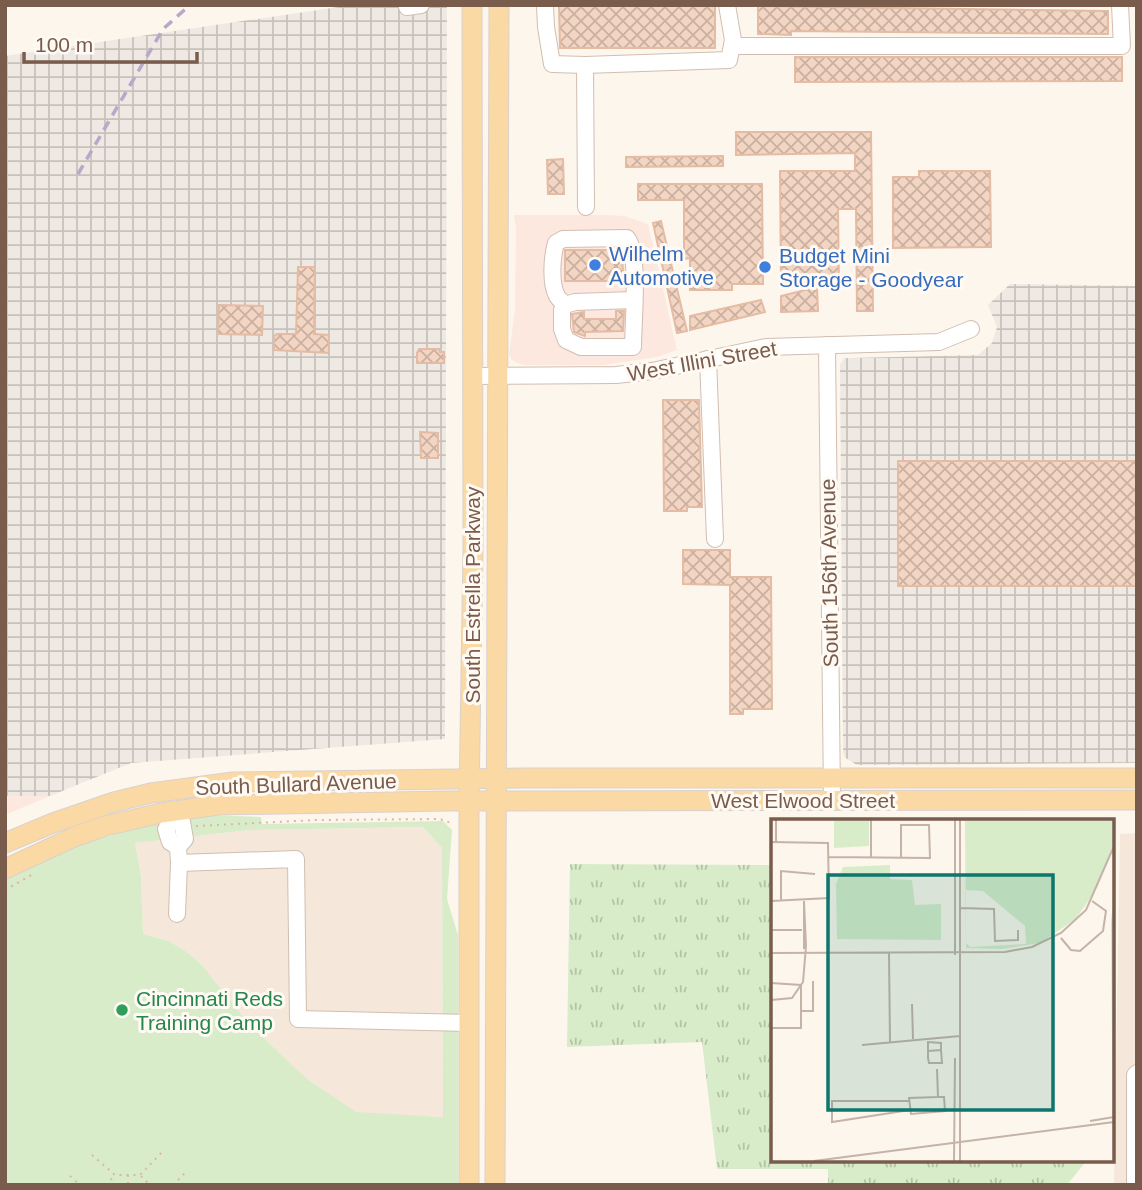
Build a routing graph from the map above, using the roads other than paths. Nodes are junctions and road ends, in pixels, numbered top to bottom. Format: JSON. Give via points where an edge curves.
{"nodes":[{"id":1,"x":472,"y":5,"type":"edge"},
{"id":2,"x":499,"y":5,"type":"edge"},
{"id":3,"x":545,"y":5,"type":"edge"},
{"id":4,"x":727,"y":5,"type":"edge"},
{"id":5,"x":1120,"y":5,"type":"edge"},
{"id":6,"x":732,"y":46,"type":"junction"},
{"id":7,"x":585,"y":65,"type":"junction"},
{"id":8,"x":586,"y":207,"type":"dead end"},
{"id":9,"x":633,"y":300,"type":"junction"},
{"id":10,"x":565,"y":305,"type":"junction"},
{"id":11,"x":971,"y":329,"type":"dead end"},
{"id":12,"x":827,"y":345,"type":"junction"},
{"id":13,"x":708,"y":359,"type":"junction"},
{"id":14,"x":472,"y":376,"type":"junction"},
{"id":15,"x":496,"y":376,"type":"junction"},
{"id":16,"x":715,"y":539,"type":"dead end"},
{"id":17,"x":471,"y":778,"type":"junction"},
{"id":18,"x":495,"y":778,"type":"junction"},
{"id":19,"x":1137,"y":778,"type":"edge"},
{"id":20,"x":832,"y":779,"type":"junction"},
{"id":21,"x":832,"y":800,"type":"junction"},
{"id":22,"x":1137,"y":800,"type":"edge"},
{"id":23,"x":469,"y":801,"type":"junction"},
{"id":24,"x":495,"y":801,"type":"junction"},
{"id":25,"x":176,"y":819,"type":"junction"},
{"id":26,"x":5,"y":844,"type":"edge"},
{"id":27,"x":178,"y":855,"type":"junction"},
{"id":28,"x":5,"y":869,"type":"edge"},
{"id":29,"x":177,"y":914,"type":"dead end"},
{"id":30,"x":469,"y":1023,"type":"junction"},
{"id":31,"x":1136,"y":1074,"type":"edge"},
{"id":32,"x":469,"y":1185,"type":"edge"},
{"id":33,"x":495,"y":1185,"type":"edge"},
{"id":34,"x":1135,"y":1185,"type":"edge"}],
"edges":[{"from":1,"to":14,"type":"main road","name":"South Estrella Parkway"},
{"from":2,"to":15,"type":"main road","name":"South Estrella Parkway"},
{"from":3,"to":7,"type":"street","via":[[552,64]]},
{"from":4,"to":6,"type":"street"},
{"from":5,"to":6,"type":"street","via":[[1122,46]]},
{"from":6,"to":7,"type":"street","via":[[729,60]]},
{"from":7,"to":8,"type":"street"},
{"from":9,"to":10,"type":"street"},
{"from":9,"to":10,"type":"street","via":[[633,346],[571,344],[563,337]]},
{"from":9,"to":10,"type":"street","via":[[635,265],[633,245],[627,239],[563,239],[553,251],[554,283]]},
{"from":11,"to":12,"type":"street","name":"West Illini Street","via":[[939,342]]},
{"from":12,"to":13,"type":"street","name":"West Illini Street","via":[[766,347]]},
{"from":12,"to":20,"type":"street","name":"South 156th Avenue"},
{"from":13,"to":15,"type":"street","name":"West Illini Street","via":[[616,375]]},
{"from":13,"to":16,"type":"street"},
{"from":14,"to":15,"type":"street","name":"West Illini Street"},
{"from":14,"to":17,"type":"main road","name":"South Estrella Parkway"},
{"from":15,"to":18,"type":"main road","name":"South Estrella Parkway"},
{"from":17,"to":18,"type":"main road","name":"West Elwood Street"},
{"from":17,"to":23,"type":"main road","name":"South Estrella Parkway"},
{"from":17,"to":26,"type":"main road","name":"South Bullard Avenue","via":[[233,782],[190,787],[104,806]]},
{"from":18,"to":20,"type":"main road","name":"West Elwood Street"},
{"from":18,"to":24,"type":"main road","name":"South Estrella Parkway"},
{"from":19,"to":20,"type":"main road","name":"West Elwood Street"},
{"from":20,"to":21,"type":"street","name":"South 156th Avenue"},
{"from":21,"to":22,"type":"main road","name":"West Elwood Street"},
{"from":21,"to":24,"type":"main road","name":"West Elwood Street"},
{"from":23,"to":24,"type":"main road","name":"West Elwood Street"},
{"from":23,"to":25,"type":"main road","name":"South Bullard Avenue","via":[[244,804]]},
{"from":23,"to":30,"type":"main road","name":"South Estrella Parkway"},
{"from":24,"to":33,"type":"main road","name":"South Estrella Parkway"},
{"from":25,"to":27,"type":"street","via":[[185,839]]},
{"from":25,"to":28,"type":"main road","name":"South Bullard Avenue","via":[[133,818],[74,837]]},
{"from":27,"to":29,"type":"street"},
{"from":27,"to":30,"type":"street","via":[[296,859],[298,1019]]},
{"from":30,"to":32,"type":"main road","name":"South Estrella Parkway"},
{"from":31,"to":34,"type":"street"}]}
